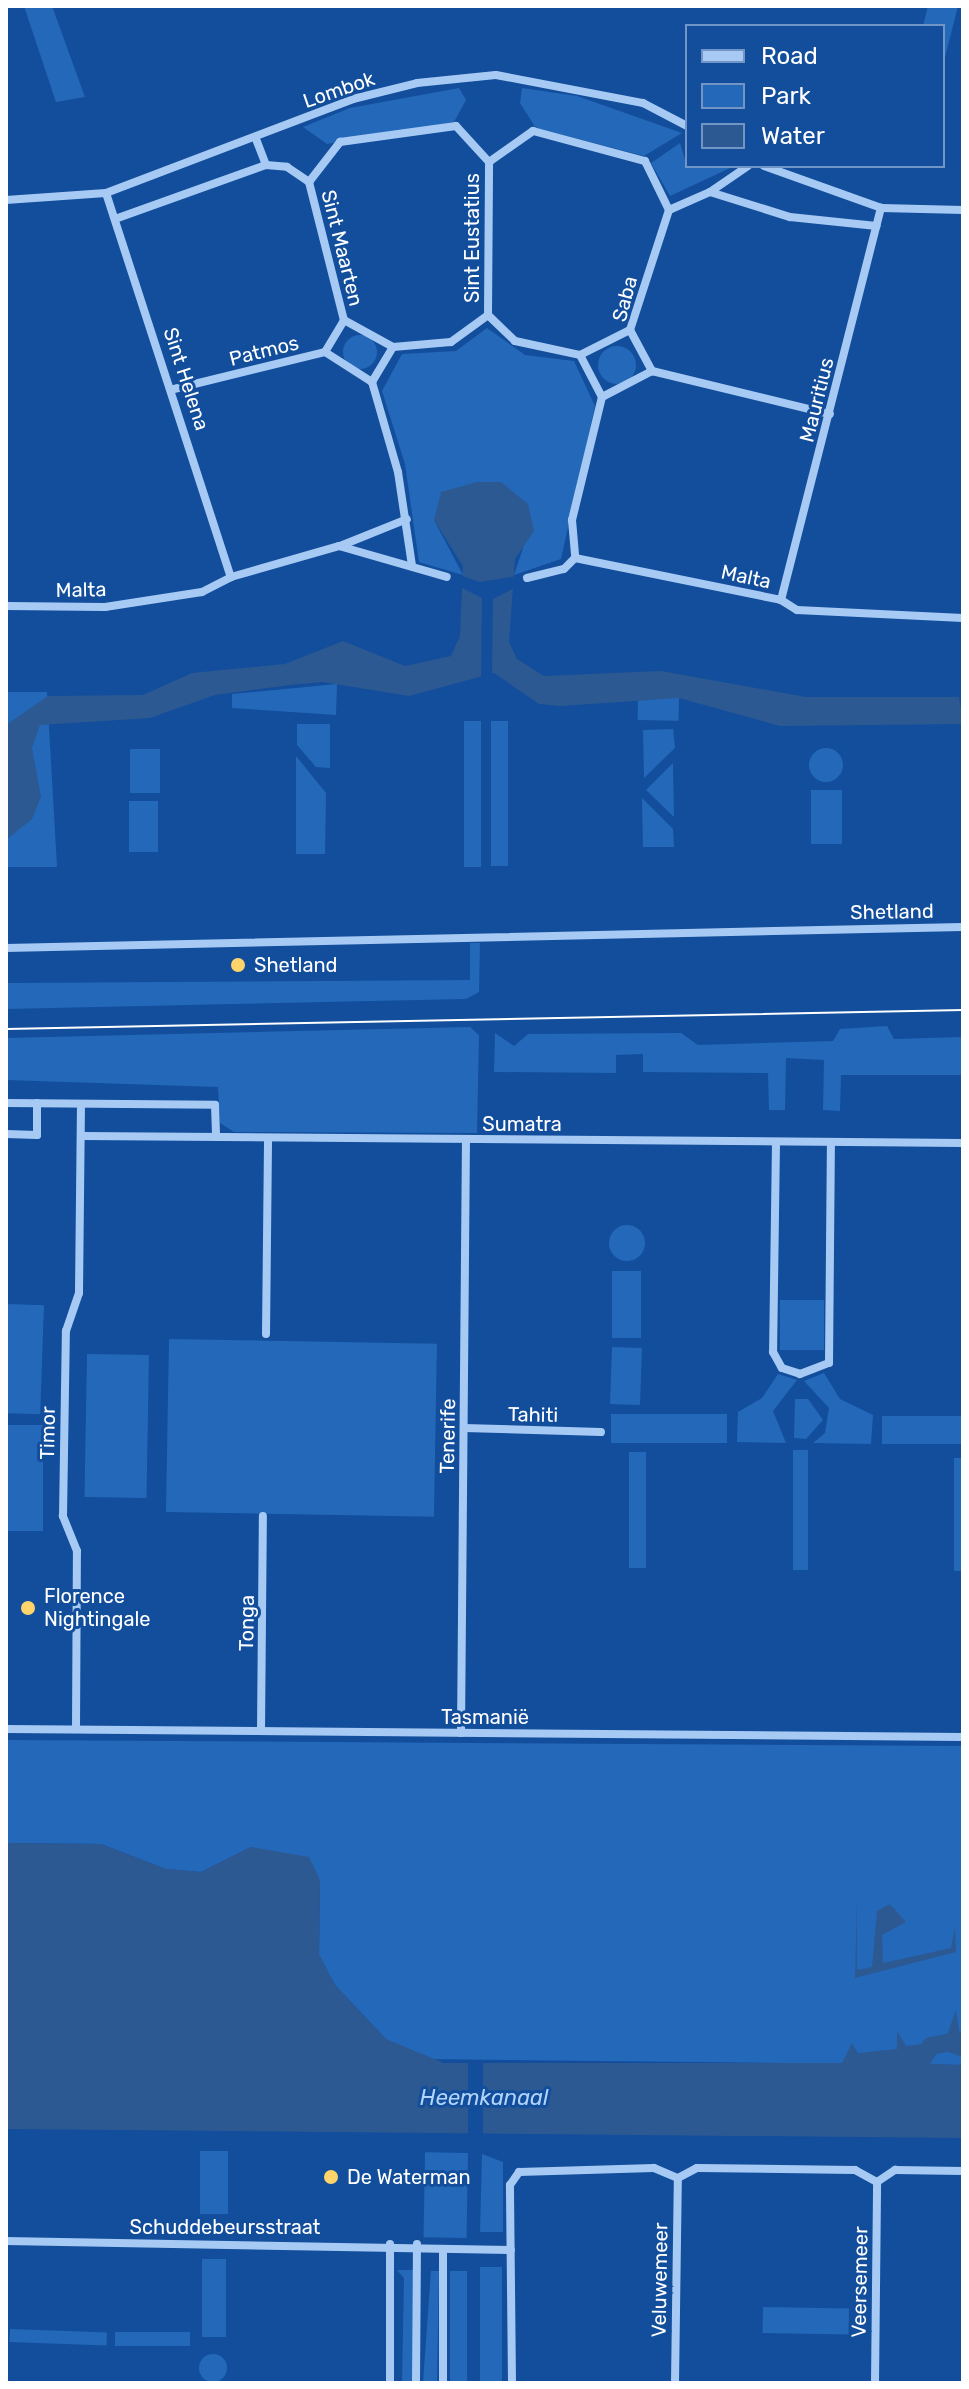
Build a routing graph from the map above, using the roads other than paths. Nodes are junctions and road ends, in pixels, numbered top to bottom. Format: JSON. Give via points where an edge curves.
{"nodes":[{"id":1,"x":685,"y":125,"type":"edge"},
{"id":2,"x":256,"y":139,"type":"junction"},
{"id":3,"x":489,"y":162,"type":"junction"},
{"id":4,"x":266,"y":165,"type":"junction"},
{"id":5,"x":745,"y":168,"type":"edge"},
{"id":6,"x":770,"y":168,"type":"edge"},
{"id":7,"x":309,"y":182,"type":"junction"},
{"id":8,"x":710,"y":192,"type":"junction"},
{"id":9,"x":106,"y":193,"type":"junction"},
{"id":10,"x":6,"y":200,"type":"edge"},
{"id":11,"x":881,"y":208,"type":"junction"},
{"id":12,"x":669,"y":210,"type":"junction"},
{"id":13,"x":963,"y":210,"type":"edge"},
{"id":14,"x":115,"y":219,"type":"junction"},
{"id":15,"x":877,"y":226,"type":"junction"},
{"id":16,"x":488,"y":315,"type":"junction"},
{"id":17,"x":344,"y":320,"type":"junction"},
{"id":18,"x":630,"y":330,"type":"junction"},
{"id":19,"x":393,"y":347,"type":"junction"},
{"id":20,"x":325,"y":352,"type":"junction"},
{"id":21,"x":580,"y":355,"type":"junction"},
{"id":22,"x":652,"y":371,"type":"junction"},
{"id":23,"x":372,"y":382,"type":"junction"},
{"id":24,"x":174,"y":389,"type":"junction"},
{"id":25,"x":602,"y":397,"type":"junction"},
{"id":26,"x":830,"y":414,"type":"junction"},
{"id":27,"x":407,"y":519,"type":"junction"},
{"id":28,"x":339,"y":546,"type":"junction"},
{"id":29,"x":575,"y":558,"type":"junction"},
{"id":30,"x":412,"y":566,"type":"junction"},
{"id":31,"x":231,"y":577,"type":"junction"},
{"id":32,"x":447,"y":577,"type":"dead end"},
{"id":33,"x":527,"y":578,"type":"dead end"},
{"id":34,"x":781,"y":600,"type":"junction"},
{"id":35,"x":6,"y":606,"type":"edge"},
{"id":36,"x":963,"y":618,"type":"edge"},
{"id":37,"x":963,"y":927,"type":"edge"},
{"id":38,"x":6,"y":948,"type":"edge"},
{"id":39,"x":6,"y":1103,"type":"edge"},
{"id":40,"x":37,"y":1103,"type":"junction"},
{"id":41,"x":81,"y":1104,"type":"junction"},
{"id":42,"x":6,"y":1134,"type":"edge"},
{"id":43,"x":81,"y":1136,"type":"junction"},
{"id":44,"x":216,"y":1137,"type":"junction"},
{"id":45,"x":268,"y":1138,"type":"junction"},
{"id":46,"x":466,"y":1139,"type":"junction"},
{"id":47,"x":776,"y":1142,"type":"junction"},
{"id":48,"x":831,"y":1142,"type":"junction"},
{"id":49,"x":963,"y":1143,"type":"edge"},
{"id":50,"x":266,"y":1334,"type":"dead end"},
{"id":51,"x":464,"y":1428,"type":"junction"},
{"id":52,"x":601,"y":1432,"type":"dead end"},
{"id":53,"x":263,"y":1516,"type":"dead end"},
{"id":54,"x":6,"y":1729,"type":"edge"},
{"id":55,"x":76,"y":1729,"type":"junction"},
{"id":56,"x":261,"y":1731,"type":"junction"},
{"id":57,"x":461,"y":1733,"type":"junction"},
{"id":58,"x":963,"y":1737,"type":"edge"},
{"id":59,"x":963,"y":2171,"type":"edge"},
{"id":60,"x":678,"y":2178,"type":"junction"},
{"id":61,"x":877,"y":2182,"type":"junction"},
{"id":62,"x":6,"y":2241,"type":"edge"},
{"id":63,"x":390,"y":2244,"type":"junction"},
{"id":64,"x":417,"y":2244,"type":"junction"},
{"id":65,"x":443,"y":2249,"type":"junction"},
{"id":66,"x":511,"y":2250,"type":"junction"},
{"id":67,"x":390,"y":2383,"type":"edge"},
{"id":68,"x":416,"y":2383,"type":"edge"},
{"id":69,"x":443,"y":2383,"type":"edge"},
{"id":70,"x":512,"y":2383,"type":"edge"},
{"id":71,"x":675,"y":2383,"type":"edge"},
{"id":72,"x":875,"y":2383,"type":"edge"}],
"edges":[{"from":1,"to":2,"type":"street","name":"Lombok","via":[[643,103],[496,75],[353,99]]},
{"from":2,"to":4,"type":"street"},
{"from":2,"to":9,"type":"street","name":"Lombok"},
{"from":3,"to":7,"type":"street","via":[[456,126],[340,142]]},
{"from":3,"to":12,"type":"street","via":[[533,131],[645,161]]},
{"from":3,"to":16,"type":"street","name":"Sint Eustatius"},
{"from":4,"to":7,"type":"street","via":[[287,167]]},
{"from":4,"to":14,"type":"street"},
{"from":5,"to":8,"type":"street"},
{"from":6,"to":11,"type":"street"},
{"from":7,"to":17,"type":"street","name":"Sint Maarten"},
{"from":8,"to":12,"type":"street"},
{"from":8,"to":15,"type":"street","via":[[790,217]]},
{"from":9,"to":10,"type":"street","name":"Lombok"},
{"from":9,"to":14,"type":"street","name":"Sint Helena"},
{"from":11,"to":13,"type":"street"},
{"from":11,"to":15,"type":"street","name":"Mauritius"},
{"from":12,"to":18,"type":"street","name":"Saba"},
{"from":14,"to":24,"type":"street","name":"Sint Helena"},
{"from":15,"to":26,"type":"street","name":"Mauritius"},
{"from":16,"to":19,"type":"street","via":[[451,342]]},
{"from":16,"to":21,"type":"street","via":[[515,341]]},
{"from":17,"to":19,"type":"street","name":"Sint Maarten"},
{"from":17,"to":20,"type":"street","name":"Patmos"},
{"from":18,"to":21,"type":"street"},
{"from":18,"to":22,"type":"street","name":"Saba"},
{"from":19,"to":23,"type":"street"},
{"from":20,"to":23,"type":"street"},
{"from":20,"to":24,"type":"street","name":"Patmos"},
{"from":21,"to":25,"type":"street"},
{"from":22,"to":25,"type":"street"},
{"from":22,"to":26,"type":"street"},
{"from":23,"to":27,"type":"street"},
{"from":24,"to":31,"type":"street","name":"Sint Helena"},
{"from":25,"to":29,"type":"street","via":[[572,520]]},
{"from":26,"to":34,"type":"street","name":"Mauritius"},
{"from":27,"to":28,"type":"street","name":"Malta"},
{"from":27,"to":30,"type":"street"},
{"from":28,"to":30,"type":"street"},
{"from":28,"to":31,"type":"street","name":"Malta"},
{"from":29,"to":33,"type":"street","via":[[564,569]]},
{"from":29,"to":34,"type":"street","name":"Malta"},
{"from":30,"to":32,"type":"street"},
{"from":31,"to":35,"type":"street","name":"Malta","via":[[202,592],[105,607]]},
{"from":34,"to":36,"type":"street","name":"Malta","via":[[797,610],[866,617]]},
{"from":37,"to":38,"type":"street","name":"Shetland"},
{"from":39,"to":40,"type":"street"},
{"from":40,"to":41,"type":"street"},
{"from":40,"to":42,"type":"street","via":[[37,1135]]},
{"from":41,"to":43,"type":"street","name":"Timor"},
{"from":41,"to":44,"type":"street","via":[[215,1105]]},
{"from":43,"to":44,"type":"street","name":"Sumatra"},
{"from":43,"to":55,"type":"street","name":"Timor","via":[[79,1293],[66,1331],[63,1516],[77,1551]]},
{"from":44,"to":45,"type":"street","name":"Sumatra"},
{"from":45,"to":46,"type":"street","name":"Sumatra"},
{"from":45,"to":50,"type":"street"},
{"from":46,"to":47,"type":"street","name":"Sumatra"},
{"from":46,"to":51,"type":"street","name":"Tenerife"},
{"from":47,"to":48,"type":"street","name":"Sumatra"},
{"from":47,"to":48,"type":"street","via":[[773,1352],[782,1368],[800,1374],[829,1363]]},
{"from":48,"to":49,"type":"street","name":"Sumatra"},
{"from":51,"to":52,"type":"street","name":"Tahiti"},
{"from":51,"to":57,"type":"street","name":"Tenerife"},
{"from":53,"to":56,"type":"street","name":"Tonga"},
{"from":54,"to":55,"type":"street","name":"Tasmanië"},
{"from":55,"to":56,"type":"street","name":"Tasmanië"},
{"from":56,"to":57,"type":"street","name":"Tasmanië"},
{"from":57,"to":58,"type":"street","name":"Tasmanië"},
{"from":59,"to":61,"type":"street","via":[[895,2170]]},
{"from":60,"to":61,"type":"street","via":[[697,2168],[855,2170]]},
{"from":60,"to":66,"type":"street","via":[[654,2168],[519,2172],[510,2185]]},
{"from":60,"to":71,"type":"street","name":"Veluwemeer"},
{"from":61,"to":72,"type":"street","name":"Veersemeer"},
{"from":62,"to":63,"type":"street","name":"Schuddebeursstraat"},
{"from":63,"to":64,"type":"street","name":"Schuddebeursstraat"},
{"from":63,"to":67,"type":"street"},
{"from":64,"to":65,"type":"street","name":"Schuddebeursstraat"},
{"from":64,"to":68,"type":"street"},
{"from":65,"to":66,"type":"street","name":"Schuddebeursstraat"},
{"from":65,"to":69,"type":"street"},
{"from":66,"to":70,"type":"street"}]}
